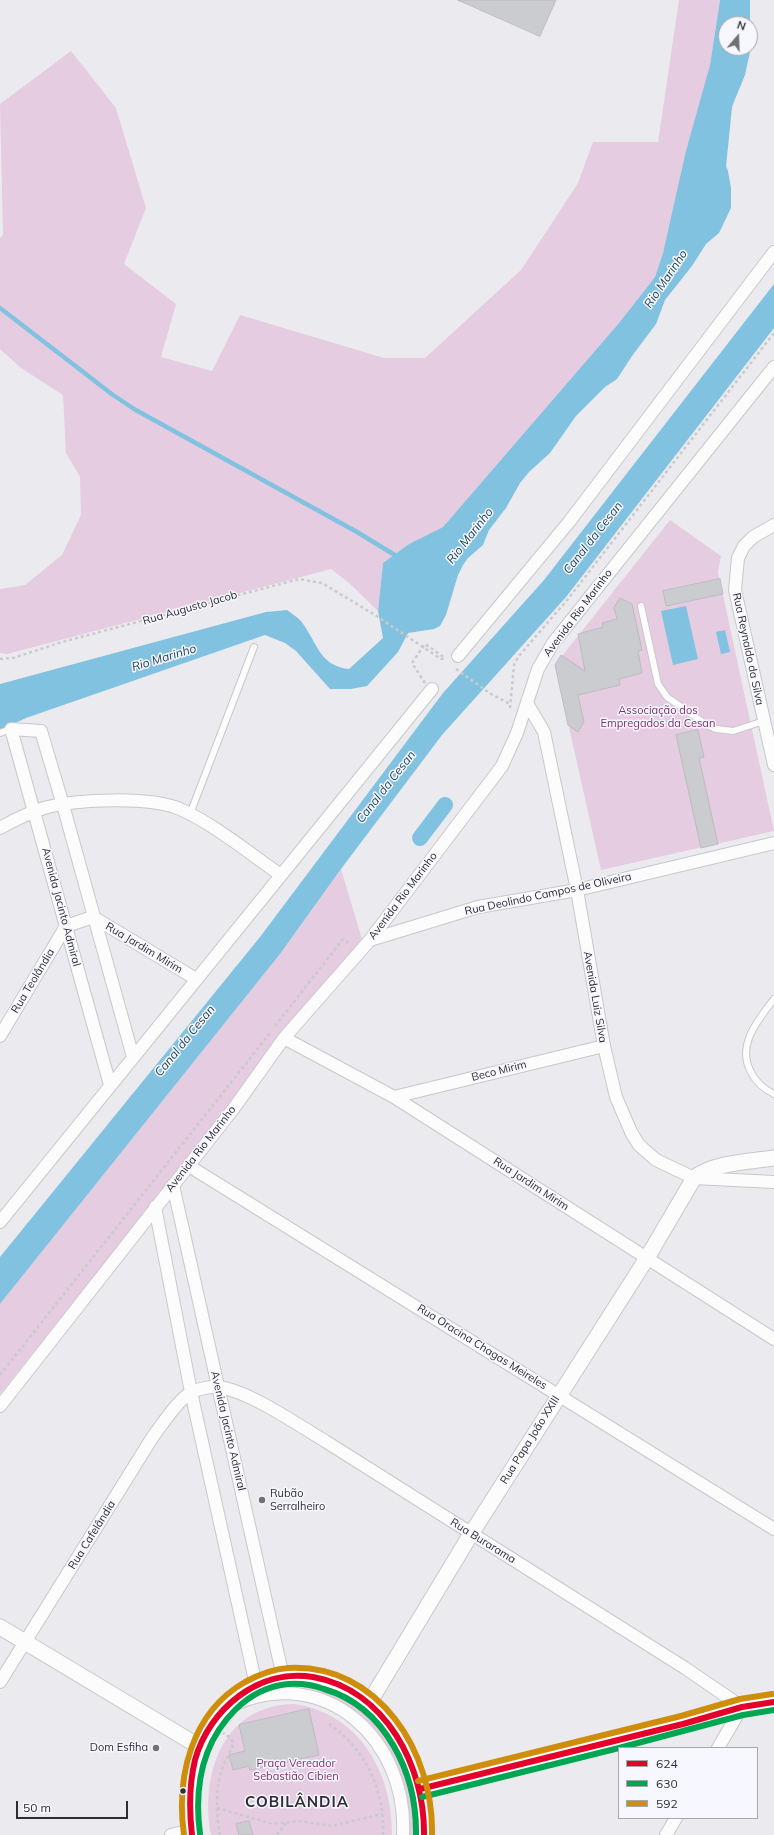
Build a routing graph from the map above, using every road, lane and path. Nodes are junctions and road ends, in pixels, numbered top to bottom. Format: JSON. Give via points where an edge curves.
{"nodes":[{"id":1,"x":774,"y":252,"type":"edge"},
{"id":2,"x":774,"y":368,"type":"edge"},
{"id":3,"x":774,"y":525,"type":"edge"},
{"id":4,"x":641,"y":606,"type":"dead end"},
{"id":5,"x":254,"y":647,"type":"dead end"},
{"id":6,"x":458,"y":656,"type":"dead end"},
{"id":7,"x":0,"y":659,"type":"edge"},
{"id":8,"x":452,"y":667,"type":"dead end"},
{"id":9,"x":428,"y":686,"type":"joint"},
{"id":10,"x":525,"y":707,"type":"junction"},
{"id":11,"x":764,"y":721,"type":"junction"},
{"id":12,"x":5,"y":731,"type":"edge"},
{"id":13,"x":774,"y":765,"type":"edge"},
{"id":14,"x":63,"y":805,"type":"junction"},
{"id":15,"x":34,"y":812,"type":"junction"},
{"id":16,"x":190,"y":814,"type":"junction"},
{"id":17,"x":0,"y":828,"type":"edge"},
{"id":18,"x":774,"y":843,"type":"edge"},
{"id":19,"x":281,"y":875,"type":"junction"},
{"id":20,"x":577,"y":890,"type":"junction"},
{"id":21,"x":93,"y":917,"type":"junction"},
{"id":22,"x":66,"y":926,"type":"junction"},
{"id":23,"x":370,"y":940,"type":"junction"},
{"id":24,"x":360,"y":952,"type":"junction"},
{"id":25,"x":196,"y":979,"type":"junction"},
{"id":26,"x":774,"y":1000,"type":"edge"},
{"id":27,"x":0,"y":1036,"type":"edge"},
{"id":28,"x":284,"y":1038,"type":"junction"},
{"id":29,"x":604,"y":1046,"type":"junction"},
{"id":30,"x":133,"y":1056,"type":"junction"},
{"id":31,"x":110,"y":1085,"type":"junction"},
{"id":32,"x":774,"y":1094,"type":"edge"},
{"id":33,"x":394,"y":1097,"type":"junction"},
{"id":34,"x":774,"y":1158,"type":"edge"},
{"id":35,"x":189,"y":1166,"type":"junction"},
{"id":36,"x":694,"y":1178,"type":"junction"},
{"id":37,"x":774,"y":1182,"type":"edge"},
{"id":38,"x":173,"y":1185,"type":"junction"},
{"id":39,"x":155,"y":1207,"type":"junction"},
{"id":40,"x":0,"y":1222,"type":"edge"},
{"id":41,"x":647,"y":1258,"type":"junction"},
{"id":42,"x":774,"y":1339,"type":"edge"},
{"id":43,"x":0,"y":1375,"type":"edge"},
{"id":44,"x":218,"y":1386,"type":"junction"},
{"id":45,"x":191,"y":1392,"type":"junction"},
{"id":46,"x":559,"y":1394,"type":"junction"},
{"id":47,"x":0,"y":1406,"type":"edge"},
{"id":48,"x":774,"y":1529,"type":"edge"},
{"id":49,"x":471,"y":1534,"type":"junction"},
{"id":50,"x":0,"y":1627,"type":"edge"},
{"id":51,"x":25,"y":1642,"type":"junction"},
{"id":52,"x":283,"y":1677,"type":"junction"},
{"id":53,"x":0,"y":1682,"type":"edge"},
{"id":54,"x":256,"y":1685,"type":"junction"},
{"id":55,"x":774,"y":1702,"type":"edge"},
{"id":56,"x":370,"y":1703,"type":"junction"},
{"id":57,"x":742,"y":1707,"type":"junction"},
{"id":58,"x":223,"y":1710,"type":"junction"},
{"id":59,"x":329,"y":1724,"type":"dead end"},
{"id":60,"x":211,"y":1725,"type":"junction"},
{"id":61,"x":200,"y":1747,"type":"junction"},
{"id":62,"x":719,"y":1747,"type":"edge"},
{"id":63,"x":420,"y":1789,"type":"junction"},
{"id":64,"x":216,"y":1808,"type":"junction"},
{"id":65,"x":382,"y":1814,"type":"junction"},
{"id":66,"x":675,"y":1819,"type":"edge"},
{"id":67,"x":286,"y":1823,"type":"junction"},
{"id":68,"x":192,"y":1833,"type":"edge"},
{"id":69,"x":170,"y":1835,"type":"edge"},
{"id":70,"x":220,"y":1835,"type":"edge"},
{"id":71,"x":277,"y":1835,"type":"edge"},
{"id":72,"x":383,"y":1835,"type":"edge"},
{"id":73,"x":403,"y":1835,"type":"edge"},
{"id":74,"x":424,"y":1835,"type":"edge"},
{"id":75,"x":666,"y":1835,"type":"edge"}],
"edges":[{"from":1,"to":6,"type":"street","via":[[569,522]]},
{"from":2,"to":10,"type":"street","name":"Avenida Rio Marinho","via":[[553,643],[538,669]]},
{"from":3,"to":11,"type":"street","name":"Rua Reynaldo da Silva","via":[[753,537],[744,546],[735,573],[735,590]]},
{"from":4,"to":11,"type":"lane","via":[[658,684],[667,697],[716,729],[733,731]]},
{"from":5,"to":16,"type":"lane"},
{"from":7,"to":9,"type":"path","name":"Rua Augusto Jacob","bridge":true,"via":[[13,658],[62,642],[299,579],[322,583],[375,615],[421,646],[441,659],[445,658],[425,644],[412,663]]},
{"from":8,"to":10,"type":"path","via":[[491,694]]},
{"from":9,"to":19,"type":"street"},
{"from":10,"to":20,"type":"street","name":"Avenida Luiz Silva","via":[[544,732]]},
{"from":10,"to":23,"type":"street","name":"Avenida Rio Marinho","via":[[512,748],[502,766]]},
{"from":11,"to":13,"type":"street","name":"Rua Reynaldo da Silva"},
{"from":12,"to":14,"type":"street","name":"Avenida Jacinto Admiral","via":[[41,731]]},
{"from":12,"to":15,"type":"street","name":"Avenida Jacinto Admiral"},
{"from":14,"to":15,"type":"street"},
{"from":14,"to":16,"type":"street","via":[[145,801],[170,805]]},
{"from":14,"to":21,"type":"street","name":"Avenida Jacinto Admiral"},
{"from":15,"to":17,"type":"street"},
{"from":15,"to":22,"type":"street","name":"Avenida Jacinto Admiral"},
{"from":16,"to":19,"type":"street"},
{"from":18,"to":20,"type":"street","name":"Rua Deolindo Campos de Oliveira"},
{"from":19,"to":25,"type":"street"},
{"from":20,"to":23,"type":"street","name":"Rua Deolindo Campos de Oliveira","via":[[478,907]]},
{"from":20,"to":29,"type":"street","name":"Avenida Luiz Silva"},
{"from":21,"to":22,"type":"street"},
{"from":21,"to":25,"type":"street","name":"Rua Jardim Mirim"},
{"from":21,"to":30,"type":"street","name":"Avenida Jacinto Admiral"},
{"from":22,"to":27,"type":"street","name":"Rua Teolândia"},
{"from":22,"to":31,"type":"street","name":"Avenida Jacinto Admiral"},
{"from":23,"to":24,"type":"street","name":"Avenida Rio Marinho"},
{"from":24,"to":28,"type":"street","name":"Avenida Rio Marinho"},
{"from":24,"to":43,"type":"path","via":[[343,939]]},
{"from":25,"to":30,"type":"street"},
{"from":26,"to":32,"type":"lane","via":[[749,1037],[746,1053],[752,1076],[763,1088]]},
{"from":28,"to":33,"type":"street","name":"Rua Jardim Mirim"},
{"from":28,"to":35,"type":"street","name":"Avenida Rio Marinho"},
{"from":29,"to":33,"type":"street","name":"Beco Mirim"},
{"from":29,"to":36,"type":"street","name":"Avenida Luiz Silva","via":[[616,1097],[639,1146],[656,1160]]},
{"from":30,"to":31,"type":"street"},
{"from":31,"to":40,"type":"street"},
{"from":33,"to":41,"type":"street","name":"Rua Jardim Mirim"},
{"from":34,"to":36,"type":"street","via":[[726,1165]]},
{"from":35,"to":38,"type":"street","name":"Avenida Rio Marinho"},
{"from":35,"to":46,"type":"street","name":"Rua Oracina Chagas Meireles"},
{"from":36,"to":37,"type":"street"},
{"from":36,"to":41,"type":"street","name":"Rua Papa João XXIII"},
{"from":38,"to":39,"type":"street","name":"Avenida Rio Marinho"},
{"from":38,"to":44,"type":"street","name":"Avenida Jacinto Admiral"},
{"from":39,"to":45,"type":"street"},
{"from":39,"to":47,"type":"street","name":"Avenida Rio Marinho"},
{"from":41,"to":42,"type":"street","name":"Rua Jardim Mirim"},
{"from":41,"to":46,"type":"street","name":"Rua Papa João XXIII"},
{"from":44,"to":45,"type":"street"},
{"from":44,"to":49,"type":"street","name":"Rua Burarama","via":[[265,1405]]},
{"from":44,"to":52,"type":"street","name":"Avenida Jacinto Admiral"},
{"from":45,"to":51,"type":"street","name":"Rua Cafelândia","via":[[172,1411],[152,1438]]},
{"from":45,"to":54,"type":"street"},
{"from":46,"to":48,"type":"street","name":"Rua Oracina Chagas Meireles"},
{"from":46,"to":49,"type":"street","name":"Rua Papa João XXIII"},
{"from":49,"to":56,"type":"street","name":"Rua Papa João XXIII"},
{"from":49,"to":57,"type":"street","name":"Rua Burarama","via":[[685,1668]]},
{"from":50,"to":51,"type":"street"},
{"from":51,"to":53,"type":"street","name":"Rua Cafelândia"},
{"from":51,"to":61,"type":"street"},
{"from":52,"to":54,"type":"street"},
{"from":52,"to":56,"type":"street","via":[[324,1678],[349,1689]]},
{"from":54,"to":58,"type":"street","via":[[236,1697]]},
{"from":55,"to":57,"type":"street"},
{"from":56,"to":63,"type":"street","via":[[403,1745]]},
{"from":57,"to":62,"type":"street"},
{"from":57,"to":63,"type":"street"},
{"from":58,"to":60,"type":"street"},
{"from":58,"to":73,"type":"street","via":[[258,1696],[289,1692],[321,1698],[345,1711],[372,1736],[388,1762],[401,1799]]},
{"from":59,"to":65,"type":"path","via":[[352,1743],[364,1759],[375,1783]]},
{"from":60,"to":61,"type":"street"},
{"from":60,"to":64,"type":"path","via":[[232,1738],[233,1743],[220,1775]]},
{"from":61,"to":68,"type":"street","via":[[190,1791]]},
{"from":63,"to":74,"type":"street"},
{"from":64,"to":67,"type":"path","via":[[266,1823]]},
{"from":64,"to":70,"type":"path"},
{"from":65,"to":67,"type":"path","via":[[332,1826],[299,1821]]},
{"from":65,"to":72,"type":"path"},
{"from":66,"to":75,"type":"street"},
{"from":67,"to":71,"type":"path"},
{"from":68,"to":69,"type":"street"}]}
